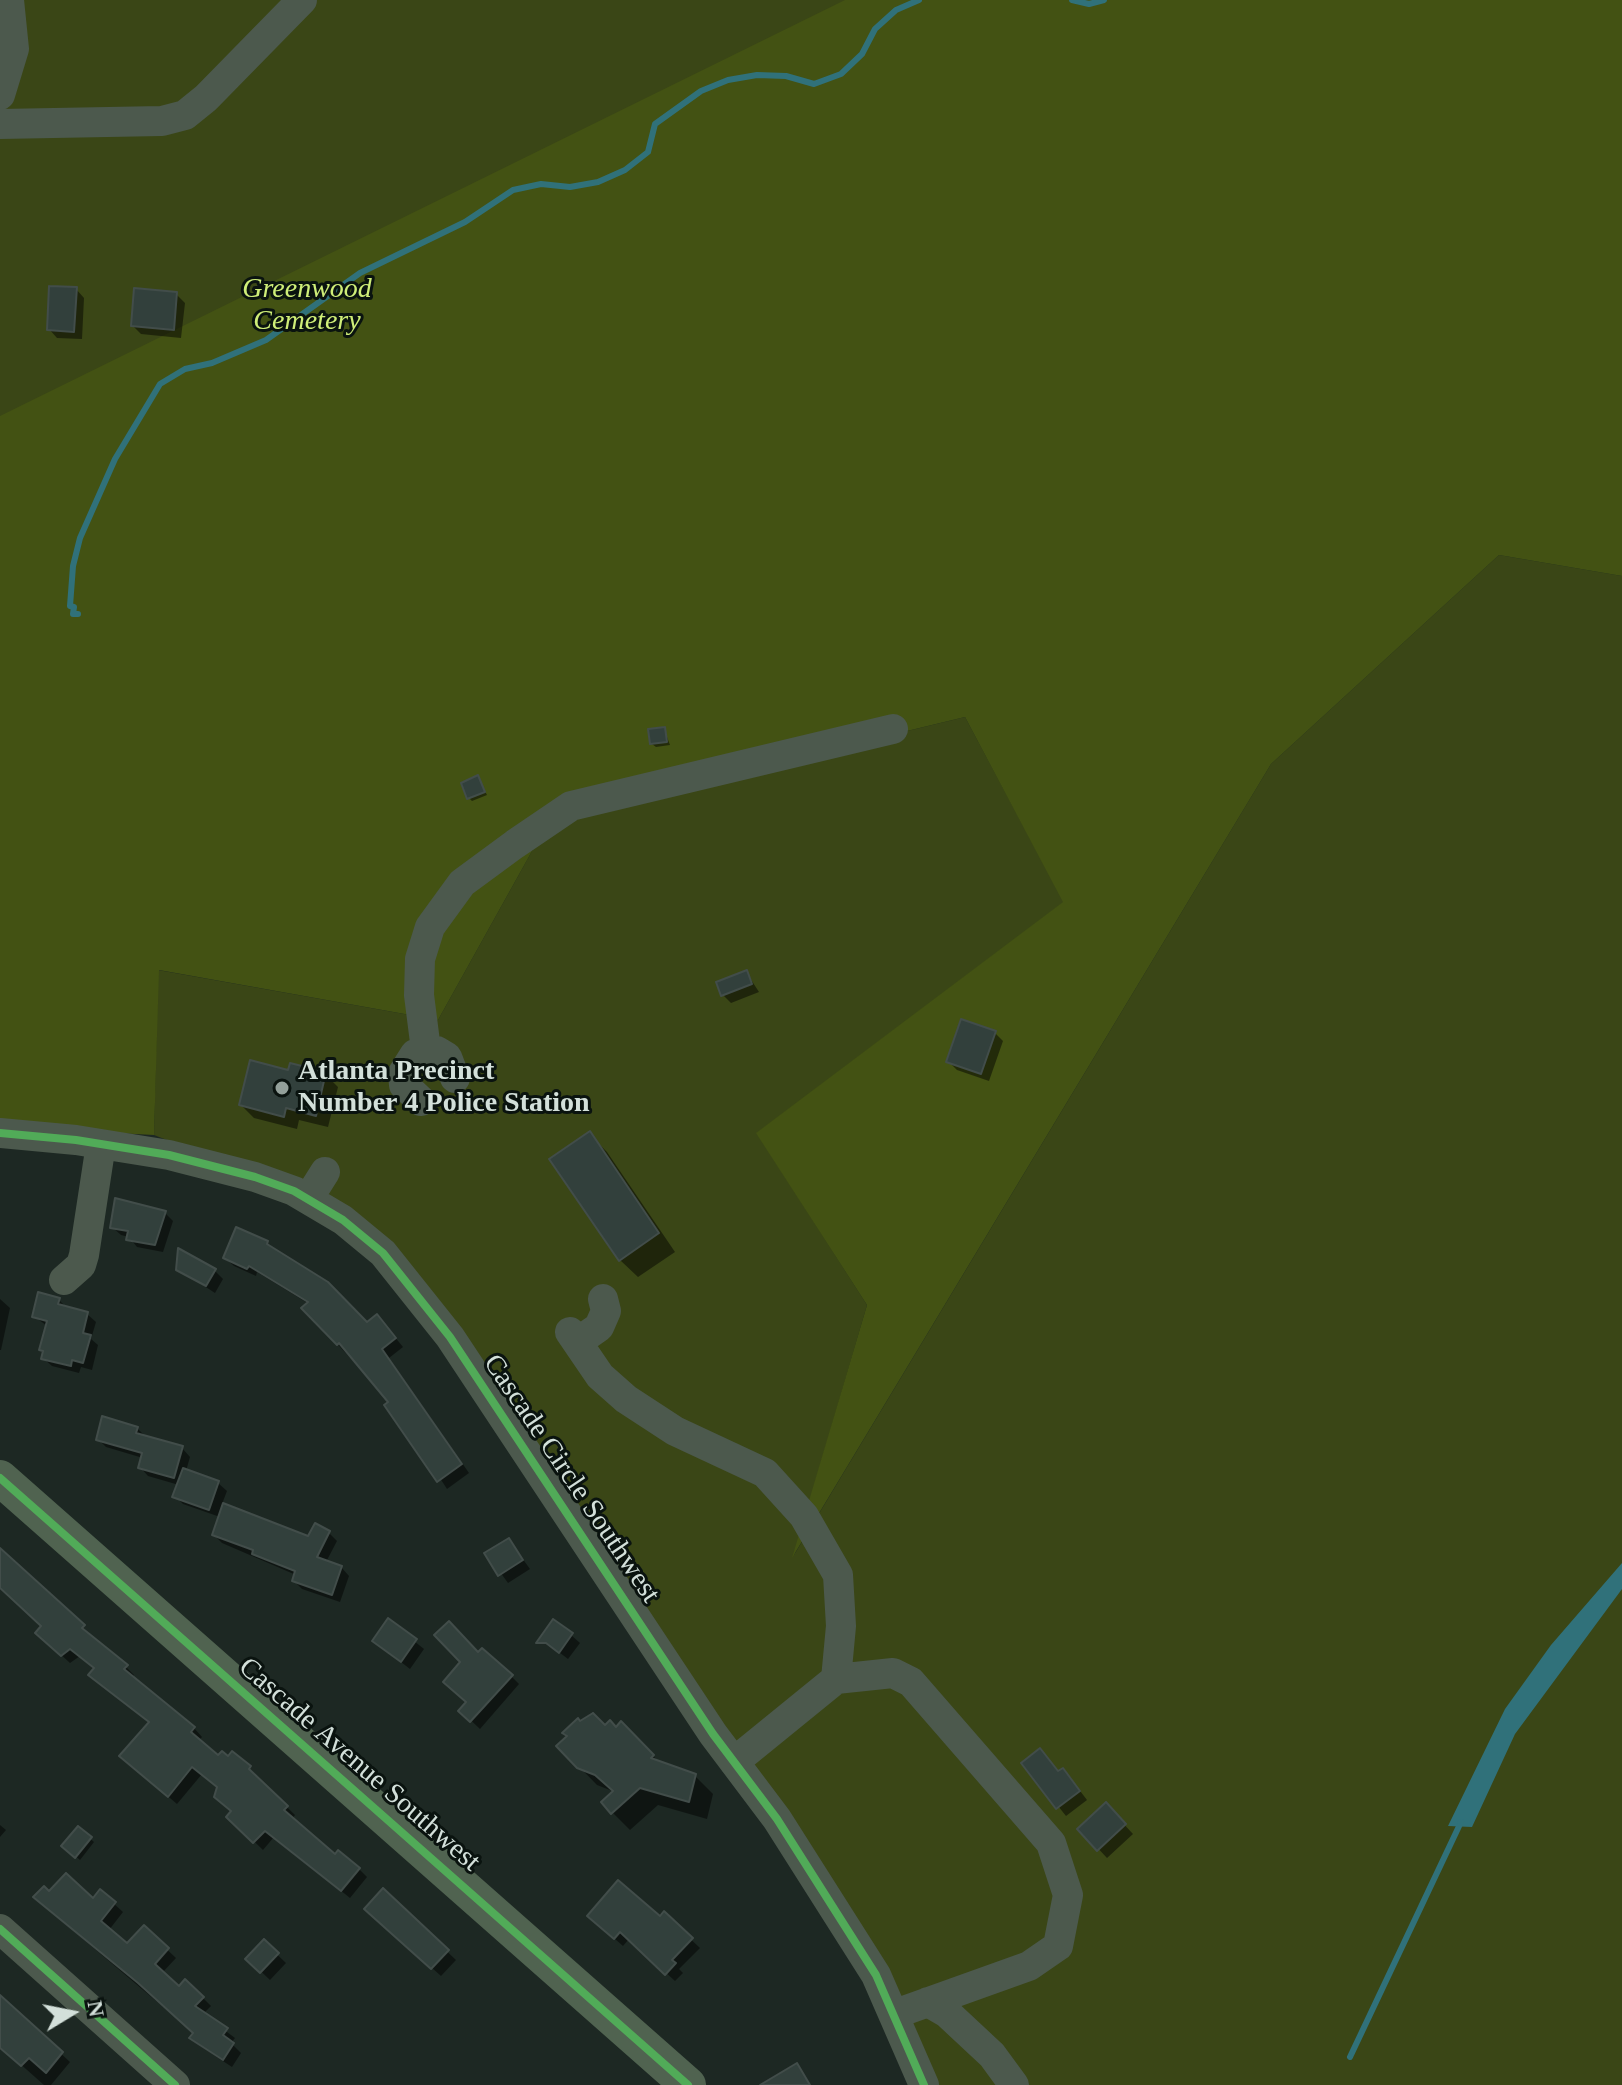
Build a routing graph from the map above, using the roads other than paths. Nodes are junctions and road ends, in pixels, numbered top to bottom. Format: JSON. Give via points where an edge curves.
{"nodes":[{"id":1,"x":9,"y":0,"type":"edge"},
{"id":2,"x":302,"y":0,"type":"edge"},
{"id":3,"x":0,"y":95,"type":"edge"},
{"id":4,"x":0,"y":124,"type":"edge"},
{"id":5,"x":893,"y":729,"type":"dead end"},
{"id":6,"x":426,"y":1050,"type":"junction"},
{"id":7,"x":455,"y":1078,"type":"dead end"},
{"id":8,"x":421,"y":1101,"type":"dead end"},
{"id":9,"x":0,"y":1133,"type":"edge"},
{"id":10,"x":101,"y":1144,"type":"junction"},
{"id":11,"x":325,"y":1172,"type":"dead end"},
{"id":12,"x":308,"y":1199,"type":"junction"},
{"id":13,"x":64,"y":1280,"type":"dead end"},
{"id":14,"x":603,"y":1299,"type":"dead end"},
{"id":15,"x":0,"y":1478,"type":"edge"},
{"id":16,"x":836,"y":1679,"type":"junction"},
{"id":17,"x":734,"y":1762,"type":"junction"},
{"id":18,"x":0,"y":1929,"type":"edge"},
{"id":19,"x":928,"y":2002,"type":"junction"},
{"id":20,"x":895,"y":2014,"type":"junction"},
{"id":21,"x":674,"y":2081,"type":"edge"},
{"id":22,"x":175,"y":2085,"type":"edge"},
{"id":23,"x":924,"y":2085,"type":"edge"},
{"id":24,"x":1014,"y":2085,"type":"edge"}],
"edges":[{"from":1,"to":3,"type":"street","via":[[14,49]]},
{"from":2,"to":4,"type":"street","via":[[185,115],[162,121]]},
{"from":5,"to":6,"type":"street","via":[[571,806],[515,844],[462,883],[430,927],[420,959]]},
{"from":6,"to":7,"type":"street","via":[[447,1057]]},
{"from":6,"to":8,"type":"street","via":[[407,1062],[403,1073],[411,1095]]},
{"from":9,"to":10,"type":"street","name":"Cascade Circle Southwest"},
{"from":10,"to":12,"type":"street","name":"Cascade Circle Southwest","via":[[200,1150]]},
{"from":10,"to":13,"type":"street","via":[[84,1255]]},
{"from":11,"to":12,"type":"street"},
{"from":12,"to":17,"type":"street","name":"Cascade Circle Southwest","via":[[383,1253],[450,1337]]},
{"from":14,"to":16,"type":"street","via":[[606,1311],[599,1327],[574,1336],[600,1376],[675,1431],[765,1473],[804,1516],[838,1575]]},
{"from":15,"to":21,"type":"main road","name":"Cascade Avenue Southwest"},
{"from":16,"to":17,"type":"street"},
{"from":16,"to":19,"type":"street","via":[[893,1673],[911,1682],[1051,1843],[1068,1895],[1058,1946],[1029,1966]]},
{"from":17,"to":20,"type":"street","name":"Cascade Circle Southwest","via":[[786,1832]]},
{"from":18,"to":22,"type":"street"},
{"from":19,"to":20,"type":"street"},
{"from":19,"to":24,"type":"street","via":[[992,2055]]},
{"from":20,"to":23,"type":"street","name":"Cascade Circle Southwest"}]}
